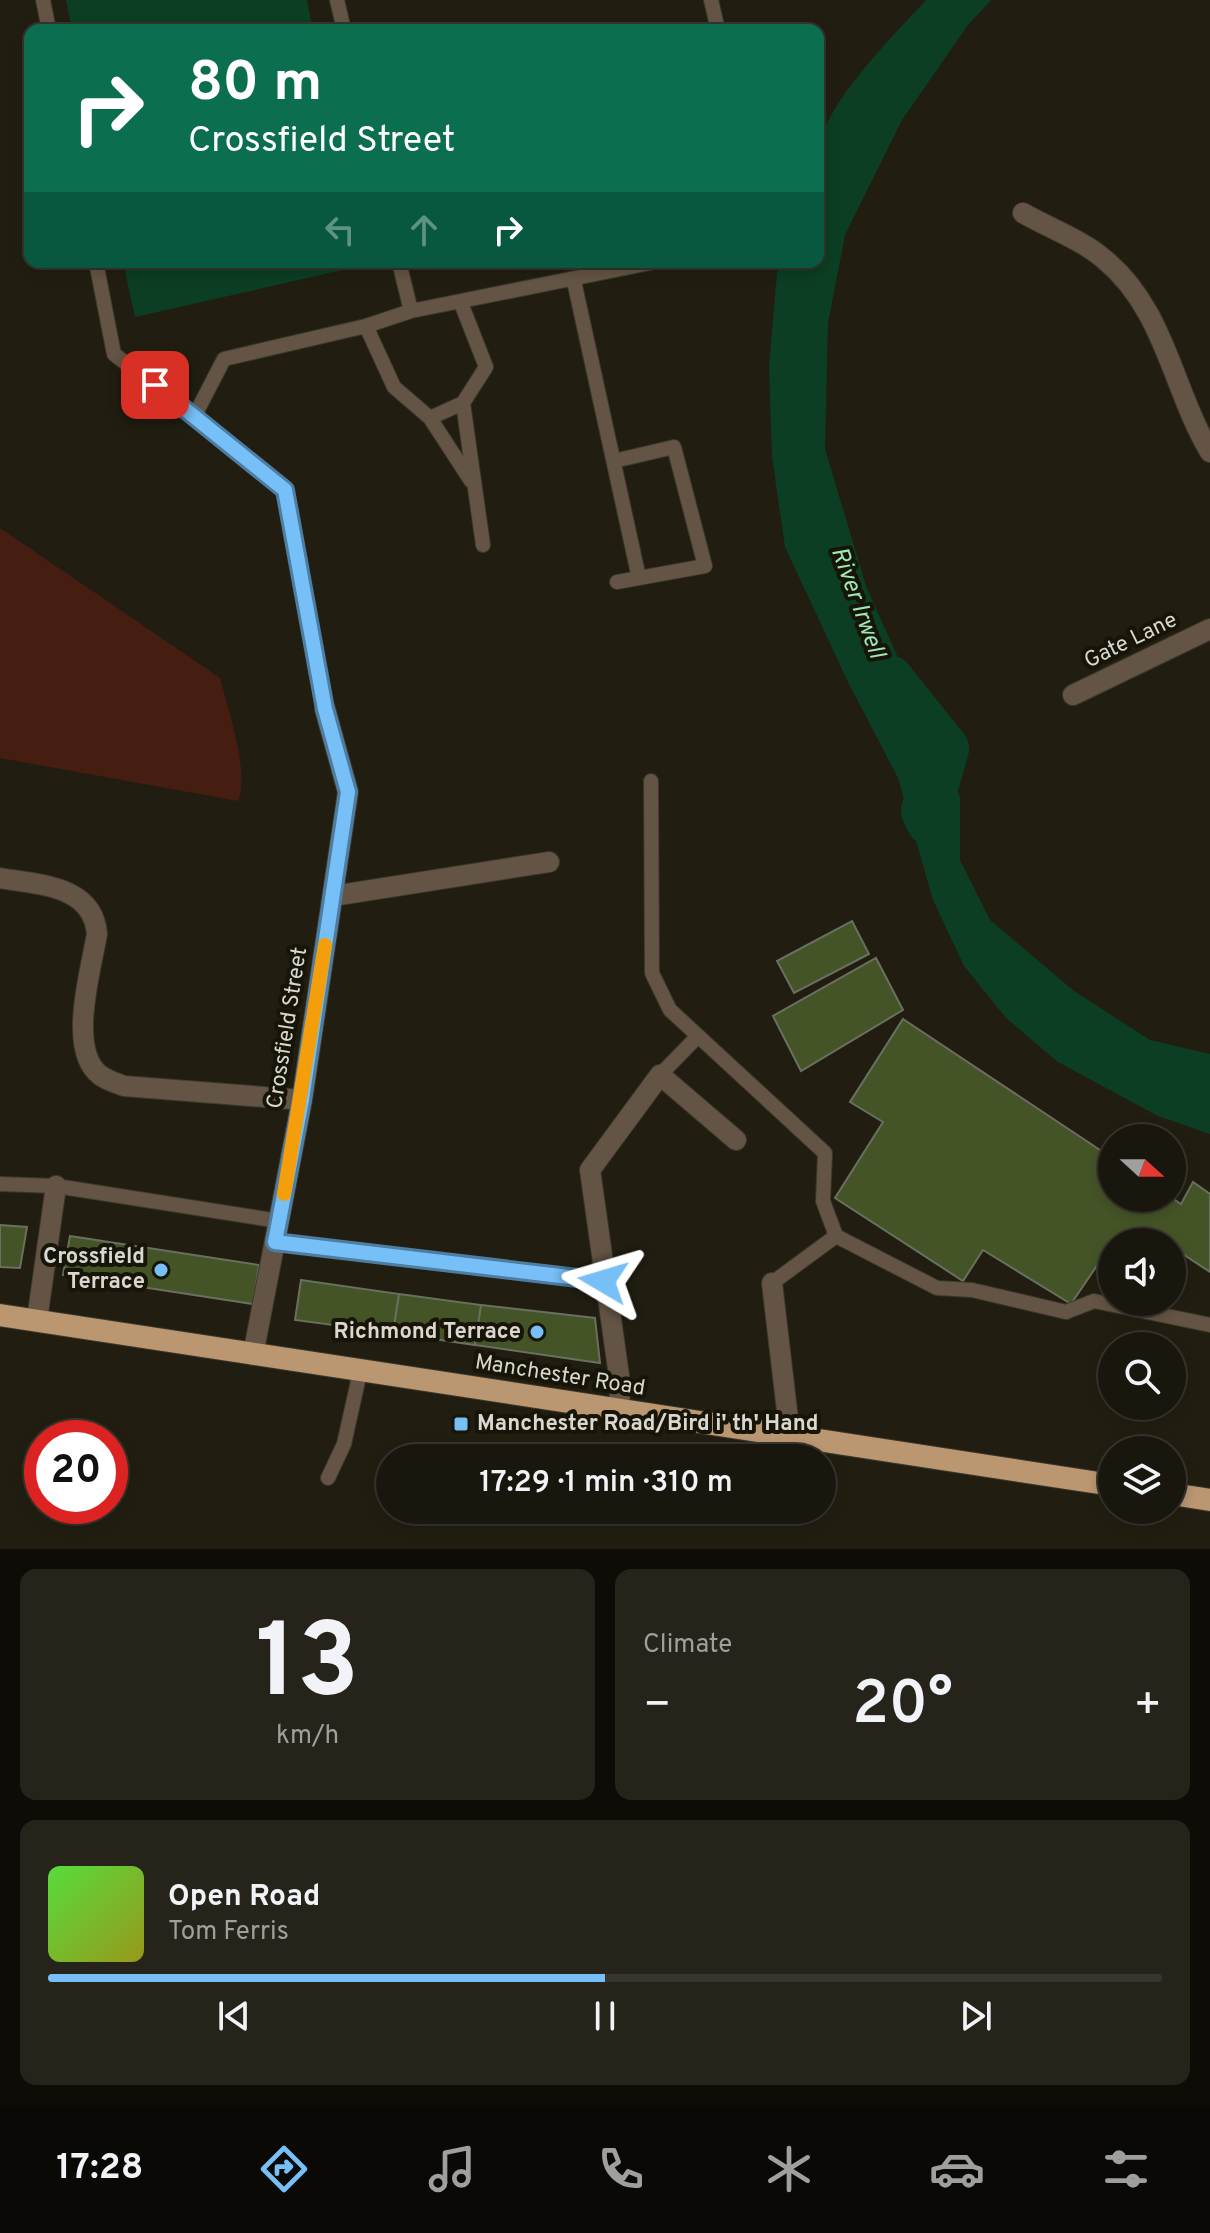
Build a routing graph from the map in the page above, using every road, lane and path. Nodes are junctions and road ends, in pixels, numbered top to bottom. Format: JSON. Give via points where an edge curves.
{"nodes":[{"id":1,"x":43,"y":0,"type":"edge"},
{"id":2,"x":337,"y":0,"type":"edge"},
{"id":3,"x":711,"y":0,"type":"edge"},
{"id":4,"x":48,"y":24,"type":"edge"},
{"id":5,"x":343,"y":24,"type":"edge"},
{"id":6,"x":717,"y":24,"type":"edge"},
{"id":7,"x":1023,"y":213,"type":"dead end"},
{"id":8,"x":97,"y":268,"type":"edge"},
{"id":9,"x":400,"y":268,"type":"edge"},
{"id":10,"x":629,"y":268,"type":"edge"},
{"id":11,"x":574,"y":281,"type":"junction"},
{"id":12,"x":461,"y":303,"type":"junction"},
{"id":13,"x":411,"y":311,"type":"junction"},
{"id":14,"x":366,"y":326,"type":"junction"},
{"id":15,"x":463,"y":403,"type":"junction"},
{"id":16,"x":195,"y":415,"type":"junction"},
{"id":17,"x":430,"y":418,"type":"junction"},
{"id":18,"x":1210,"y":452,"type":"edge"},
{"id":19,"x":614,"y":461,"type":"junction"},
{"id":20,"x":474,"y":485,"type":"junction"},
{"id":21,"x":483,"y":545,"type":"dead end"},
{"id":22,"x":639,"y":578,"type":"junction"},
{"id":23,"x":617,"y":582,"type":"dead end"},
{"id":24,"x":1210,"y":629,"type":"edge"},
{"id":25,"x":1073,"y":695,"type":"dead end"},
{"id":26,"x":325,"y":709,"type":"joint"},
{"id":27,"x":651,"y":781,"type":"dead end"},
{"id":28,"x":549,"y":862,"type":"dead end"},
{"id":29,"x":0,"y":878,"type":"edge"},
{"id":30,"x":333,"y":896,"type":"junction"},
{"id":31,"x":698,"y":1036,"type":"junction"},
{"id":32,"x":660,"y":1075,"type":"junction"},
{"id":33,"x":302,"y":1100,"type":"junction"},
{"id":34,"x":736,"y":1140,"type":"dead end"},
{"id":35,"x":0,"y":1184,"type":"edge"},
{"id":36,"x":56,"y":1186,"type":"junction"},
{"id":37,"x":279,"y":1221,"type":"junction"},
{"id":38,"x":836,"y":1236,"type":"junction"},
{"id":39,"x":275,"y":1242,"type":"junction"},
{"id":40,"x":603,"y":1281,"type":"junction"},
{"id":41,"x":772,"y":1283,"type":"joint"},
{"id":42,"x":0,"y":1315,"type":"edge"},
{"id":43,"x":37,"y":1320,"type":"junction"},
{"id":44,"x":1210,"y":1325,"type":"edge"},
{"id":45,"x":253,"y":1355,"type":"junction"},
{"id":46,"x":360,"y":1372,"type":"junction"},
{"id":47,"x":617,"y":1411,"type":"junction"},
{"id":48,"x":790,"y":1436,"type":"junction"},
{"id":49,"x":328,"y":1478,"type":"dead end"},
{"id":50,"x":1098,"y":1483,"type":"edge"},
{"id":51,"x":1186,"y":1496,"type":"edge"},
{"id":52,"x":1210,"y":1500,"type":"edge"}],
"edges":[{"from":1,"to":4,"type":"lane"},
{"from":2,"to":5,"type":"lane"},
{"from":3,"to":6,"type":"lane"},
{"from":7,"to":18,"type":"street","via":[[1103,258],[1138,293]]},
{"from":8,"to":16,"type":"lane","via":[[114,354]]},
{"from":9,"to":13,"type":"lane"},
{"from":10,"to":11,"type":"lane"},
{"from":11,"to":12,"type":"lane"},
{"from":11,"to":19,"type":"lane"},
{"from":12,"to":13,"type":"lane"},
{"from":12,"to":15,"type":"lane","via":[[486,367]]},
{"from":13,"to":14,"type":"lane"},
{"from":14,"to":16,"type":"lane","via":[[224,359]]},
{"from":14,"to":17,"type":"lane","via":[[394,387]]},
{"from":15,"to":17,"type":"lane"},
{"from":15,"to":20,"type":"lane"},
{"from":16,"to":26,"type":"lane","via":[[285,490]]},
{"from":17,"to":20,"type":"lane"},
{"from":19,"to":22,"type":"lane"},
{"from":19,"to":22,"type":"lane","via":[[674,447],[705,566]]},
{"from":20,"to":21,"type":"lane"},
{"from":22,"to":23,"type":"lane"},
{"from":24,"to":25,"type":"street","name":"Gate Lane"},
{"from":26,"to":30,"type":"street","name":"Crossfield Street","via":[[348,792]]},
{"from":27,"to":31,"type":"lane","via":[[652,973],[670,1010]]},
{"from":28,"to":30,"type":"street"},
{"from":29,"to":33,"type":"street","via":[[74,894],[95,917],[97,934],[81,1032],[87,1058],[100,1075],[124,1086]]},
{"from":30,"to":33,"type":"street","name":"Crossfield Street"},
{"from":31,"to":32,"type":"lane"},
{"from":31,"to":38,"type":"lane","via":[[825,1153],[823,1201]]},
{"from":32,"to":34,"type":"street"},
{"from":32,"to":40,"type":"street","via":[[590,1170]]},
{"from":33,"to":37,"type":"street","name":"Crossfield Street"},
{"from":35,"to":36,"type":"lane"},
{"from":36,"to":37,"type":"lane"},
{"from":36,"to":43,"type":"street"},
{"from":37,"to":39,"type":"street","name":"Crossfield Street"},
{"from":38,"to":41,"type":"lane"},
{"from":38,"to":44,"type":"lane","via":[[937,1288],[972,1290],[1066,1312],[1094,1301]]},
{"from":39,"to":40,"type":"lane"},
{"from":39,"to":45,"type":"street","name":"Crossfield Street"},
{"from":40,"to":47,"type":"street","via":[[621,1390]]},
{"from":41,"to":48,"type":"street"},
{"from":42,"to":43,"type":"highway","name":"Manchester Road"},
{"from":43,"to":45,"type":"highway","name":"Manchester Road"},
{"from":45,"to":46,"type":"highway","name":"Manchester Road"},
{"from":46,"to":47,"type":"highway","name":"Manchester Road"},
{"from":46,"to":49,"type":"lane","via":[[344,1444]]},
{"from":47,"to":48,"type":"highway","name":"Manchester Road"},
{"from":48,"to":50,"type":"highway","name":"Manchester Road"},
{"from":51,"to":52,"type":"highway"}]}
